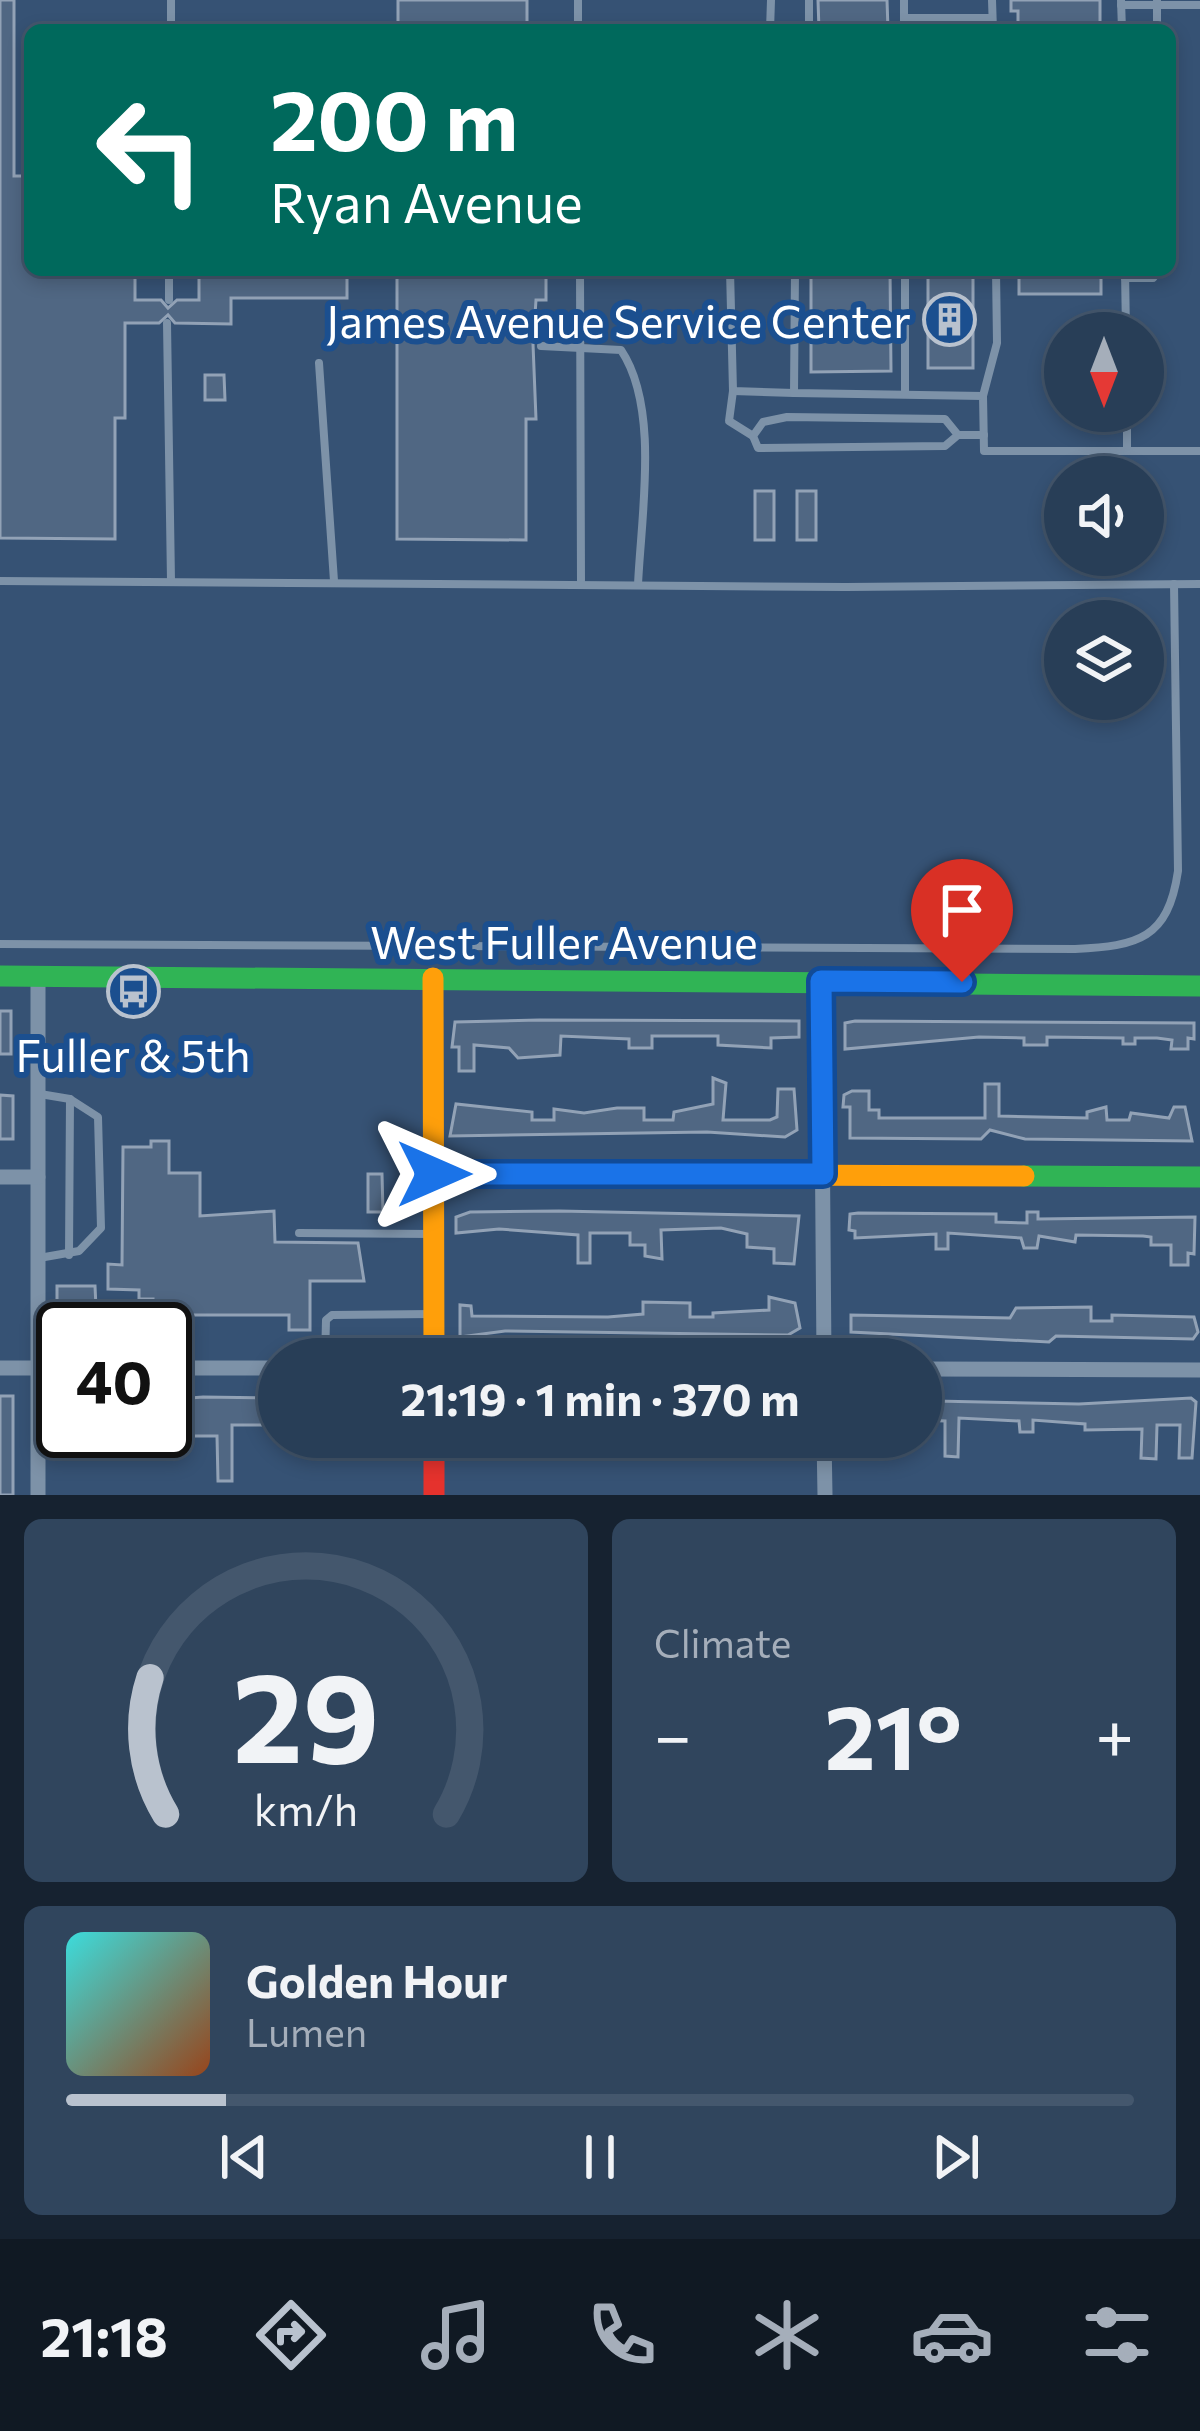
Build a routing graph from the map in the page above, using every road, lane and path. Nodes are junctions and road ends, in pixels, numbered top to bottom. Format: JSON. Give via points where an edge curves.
{"nodes":[{"id":1,"x":904,"y":0,"type":"edge"},
{"id":2,"x":992,"y":0,"type":"edge"},
{"id":3,"x":1121,"y":3,"type":"edge"},
{"id":4,"x":1157,"y":3,"type":"edge"},
{"id":5,"x":1200,"y":5,"type":"edge"},
{"id":6,"x":904,"y":17,"type":"junction"},
{"id":7,"x":992,"y":17,"type":"junction"},
{"id":8,"x":948,"y":18,"type":"junction"},
{"id":9,"x":904,"y":24,"type":"edge"},
{"id":10,"x":948,"y":24,"type":"edge"},
{"id":11,"x":993,"y":24,"type":"edge"},
{"id":12,"x":169,"y":276,"type":"edge"},
{"id":13,"x":580,"y":276,"type":"edge"},
{"id":14,"x":730,"y":276,"type":"edge"},
{"id":15,"x":795,"y":276,"type":"edge"},
{"id":16,"x":905,"y":276,"type":"edge"},
{"id":17,"x":996,"y":276,"type":"edge"},
{"id":18,"x":1125,"y":276,"type":"edge"},
{"id":19,"x":169,"y":300,"type":"dead end"},
{"id":20,"x":1126,"y":312,"type":"edge"},
{"id":21,"x":167,"y":323,"type":"dead end"},
{"id":22,"x":541,"y":346,"type":"dead end"},
{"id":23,"x":580,"y":346,"type":"junction"},
{"id":24,"x":319,"y":363,"type":"dead end"},
{"id":25,"x":733,"y":391,"type":"junction"},
{"id":26,"x":794,"y":393,"type":"junction"},
{"id":27,"x":905,"y":395,"type":"junction"},
{"id":28,"x":983,"y":396,"type":"junction"},
{"id":29,"x":1127,"y":432,"type":"edge"},
{"id":30,"x":958,"y":435,"type":"junction"},
{"id":31,"x":984,"y":435,"type":"junction"},
{"id":32,"x":753,"y":436,"type":"junction"},
{"id":33,"x":1127,"y":451,"type":"junction"},
{"id":34,"x":1200,"y":451,"type":"edge"},
{"id":35,"x":0,"y":581,"type":"edge"},
{"id":36,"x":171,"y":581,"type":"junction"},
{"id":37,"x":334,"y":581,"type":"junction"},
{"id":38,"x":581,"y":583,"type":"junction"},
{"id":39,"x":1174,"y":584,"type":"junction"},
{"id":40,"x":1200,"y":584,"type":"edge"},
{"id":41,"x":638,"y":585,"type":"junction"},
{"id":42,"x":0,"y":944,"type":"edge"},
{"id":43,"x":0,"y":976,"type":"edge"},
{"id":44,"x":38,"y":976,"type":"junction"},
{"id":45,"x":433,"y":978,"type":"junction"},
{"id":46,"x":821,"y":981,"type":"junction"},
{"id":47,"x":1200,"y":986,"type":"edge"},
{"id":48,"x":38,"y":1094,"type":"junction"},
{"id":49,"x":70,"y":1099,"type":"junction"},
{"id":50,"x":434,"y":1174,"type":"junction"},
{"id":51,"x":823,"y":1174,"type":"junction"},
{"id":52,"x":1200,"y":1177,"type":"edge"},
{"id":53,"x":0,"y":1178,"type":"edge"},
{"id":54,"x":38,"y":1178,"type":"junction"},
{"id":55,"x":299,"y":1233,"type":"dead end"},
{"id":56,"x":434,"y":1234,"type":"junction"},
{"id":57,"x":69,"y":1255,"type":"junction"},
{"id":58,"x":38,"y":1258,"type":"junction"},
{"id":59,"x":38,"y":1302,"type":"edge"},
{"id":60,"x":434,"y":1314,"type":"junction"},
{"id":61,"x":326,"y":1338,"type":"edge"},
{"id":62,"x":434,"y":1338,"type":"edge"},
{"id":63,"x":824,"y":1338,"type":"edge"},
{"id":64,"x":0,"y":1368,"type":"edge"},
{"id":65,"x":36,"y":1368,"type":"edge"},
{"id":66,"x":192,"y":1368,"type":"edge"},
{"id":67,"x":258,"y":1368,"type":"edge"},
{"id":68,"x":942,"y":1370,"type":"edge"},
{"id":69,"x":1200,"y":1370,"type":"edge"},
{"id":70,"x":38,"y":1458,"type":"edge"},
{"id":71,"x":434,"y":1458,"type":"edge"},
{"id":72,"x":824,"y":1458,"type":"edge"},
{"id":73,"x":38,"y":1495,"type":"edge"},
{"id":74,"x":434,"y":1495,"type":"edge"},
{"id":75,"x":825,"y":1495,"type":"edge"}],
"edges":[{"from":1,"to":6,"type":"lane"},
{"from":2,"to":7,"type":"lane"},
{"from":3,"to":4,"type":"lane"},
{"from":4,"to":5,"type":"lane"},
{"from":6,"to":8,"type":"lane"},
{"from":6,"to":9,"type":"lane"},
{"from":7,"to":8,"type":"lane"},
{"from":7,"to":11,"type":"lane"},
{"from":8,"to":10,"type":"lane"},
{"from":12,"to":19,"type":"lane"},
{"from":13,"to":23,"type":"lane"},
{"from":14,"to":25,"type":"lane"},
{"from":15,"to":26,"type":"lane"},
{"from":16,"to":27,"type":"lane"},
{"from":17,"to":28,"type":"lane","via":[[997,343]]},
{"from":18,"to":20,"type":"lane"},
{"from":21,"to":36,"type":"lane"},
{"from":22,"to":23,"type":"lane"},
{"from":23,"to":38,"type":"lane"},
{"from":23,"to":41,"type":"lane","via":[[621,350],[639,377]]},
{"from":24,"to":37,"type":"lane"},
{"from":25,"to":26,"type":"lane"},
{"from":25,"to":32,"type":"lane","via":[[729,421]]},
{"from":26,"to":27,"type":"lane"},
{"from":27,"to":28,"type":"lane"},
{"from":28,"to":31,"type":"lane"},
{"from":29,"to":33,"type":"lane"},
{"from":30,"to":31,"type":"lane"},
{"from":30,"to":32,"type":"lane","via":[[945,446],[758,448]]},
{"from":30,"to":32,"type":"lane","via":[[945,418],[787,417],[763,422]]},
{"from":31,"to":33,"type":"lane","via":[[984,451]]},
{"from":33,"to":34,"type":"lane"},
{"from":35,"to":36,"type":"lane"},
{"from":36,"to":37,"type":"lane"},
{"from":37,"to":38,"type":"lane"},
{"from":38,"to":41,"type":"lane"},
{"from":39,"to":40,"type":"lane"},
{"from":39,"to":41,"type":"lane"},
{"from":39,"to":42,"type":"lane","via":[[1178,872],[1168,912],[1144,939],[1075,949]]},
{"from":43,"to":44,"type":"street","name":"West Fuller Avenue"},
{"from":44,"to":45,"type":"street","name":"West Fuller Avenue"},
{"from":44,"to":48,"type":"street"},
{"from":45,"to":46,"type":"street","name":"West Fuller Avenue"},
{"from":45,"to":50,"type":"street"},
{"from":46,"to":47,"type":"street","name":"West Fuller Avenue"},
{"from":46,"to":51,"type":"street"},
{"from":48,"to":49,"type":"lane"},
{"from":48,"to":54,"type":"street"},
{"from":49,"to":57,"type":"lane"},
{"from":49,"to":57,"type":"lane","via":[[100,1125],[100,1228]]},
{"from":50,"to":51,"type":"street"},
{"from":50,"to":56,"type":"street"},
{"from":51,"to":52,"type":"street"},
{"from":51,"to":63,"type":"street"},
{"from":53,"to":54,"type":"street"},
{"from":54,"to":58,"type":"street"},
{"from":55,"to":56,"type":"lane"},
{"from":56,"to":60,"type":"street"},
{"from":57,"to":58,"type":"lane"},
{"from":58,"to":59,"type":"street"},
{"from":60,"to":61,"type":"lane","via":[[332,1315]]},
{"from":60,"to":62,"type":"street"},
{"from":64,"to":65,"type":"street"},
{"from":66,"to":67,"type":"street"},
{"from":68,"to":69,"type":"street"},
{"from":70,"to":73,"type":"street"},
{"from":71,"to":74,"type":"street"},
{"from":72,"to":75,"type":"street"}]}
